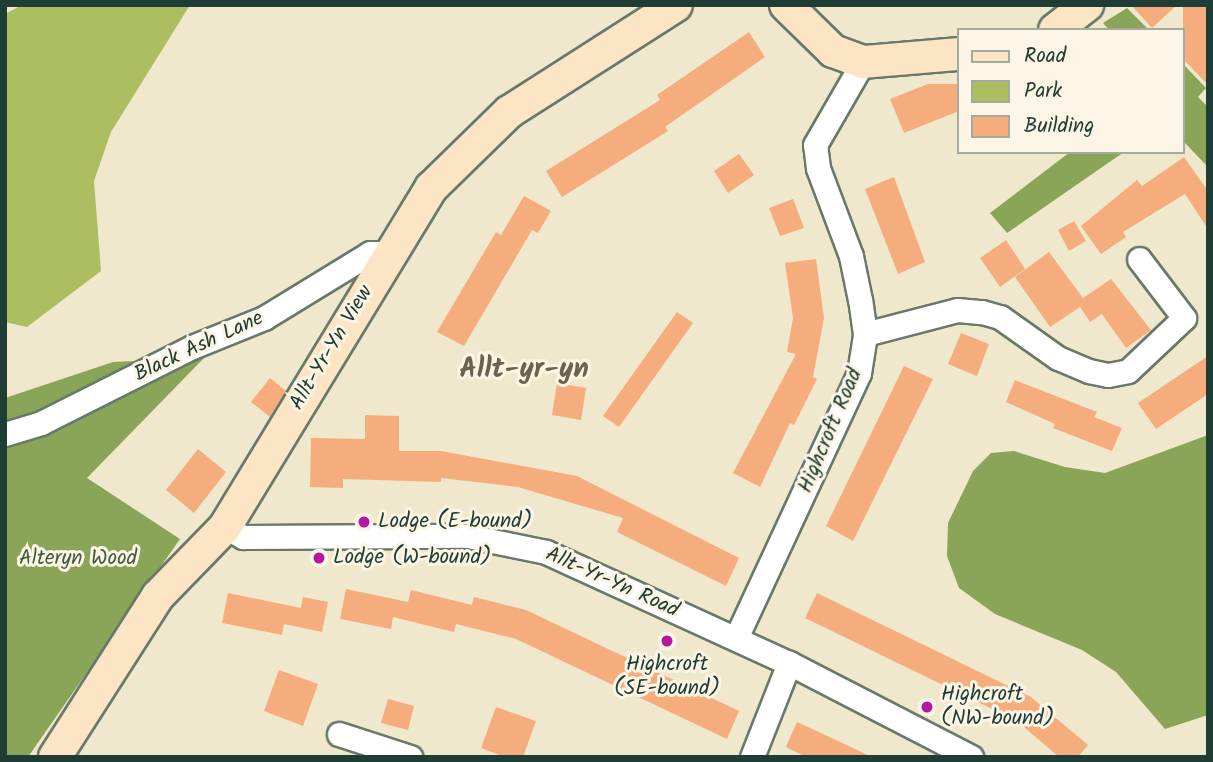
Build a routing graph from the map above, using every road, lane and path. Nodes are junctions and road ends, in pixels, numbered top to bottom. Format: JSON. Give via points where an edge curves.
{"nodes":[{"id":1,"x":676,"y":5,"type":"edge"},
{"id":2,"x":786,"y":5,"type":"edge"},
{"id":3,"x":1087,"y":5,"type":"edge"},
{"id":4,"x":1058,"y":28,"type":"edge"},
{"id":5,"x":958,"y":54,"type":"edge"},
{"id":6,"x":863,"y":62,"type":"junction"},
{"id":7,"x":388,"y":253,"type":"junction"},
{"id":8,"x":1139,"y":259,"type":"dead end"},
{"id":9,"x":865,"y":334,"type":"junction"},
{"id":10,"x":5,"y":434,"type":"edge"},
{"id":11,"x":225,"y":527,"type":"junction"},
{"id":12,"x":736,"y":638,"type":"junction"},
{"id":13,"x":789,"y":663,"type":"junction"},
{"id":14,"x":340,"y":734,"type":"dead end"},
{"id":15,"x":55,"y":757,"type":"edge"},
{"id":16,"x":410,"y":757,"type":"edge"},
{"id":17,"x":752,"y":757,"type":"edge"},
{"id":18,"x":971,"y":757,"type":"edge"}],
"edges":[{"from":1,"to":7,"type":"street","name":"Allt-Yr-Yn View","via":[[509,112],[431,188]]},
{"from":2,"to":6,"type":"street","via":[[833,51]]},
{"from":3,"to":4,"type":"street"},
{"from":5,"to":6,"type":"street"},
{"from":6,"to":9,"type":"street","name":"Highcroft Road","via":[[815,145],[818,168],[850,256]]},
{"from":7,"to":10,"type":"street","name":"Black Ash Lane","via":[[370,253],[264,318],[192,347],[41,424]]},
{"from":7,"to":11,"type":"street","name":"Allt-Yr-Yn View"},
{"from":8,"to":9,"type":"street","via":[[1184,318],[1128,371],[1108,375],[1089,371],[1058,358],[1000,317],[982,312],[957,310]]},
{"from":9,"to":12,"type":"street","name":"Highcroft Road","via":[[859,373]]},
{"from":11,"to":12,"type":"street","name":"Allt-Yr-Yn Road","via":[[243,537],[468,536],[546,552]]},
{"from":11,"to":15,"type":"street","name":"Allt-Yr-Yn View","via":[[158,596]]},
{"from":12,"to":13,"type":"street","name":"Allt-Yr-Yn Road"},
{"from":13,"to":17,"type":"street"},
{"from":13,"to":18,"type":"street","name":"Allt-Yr-Yn Road"},
{"from":14,"to":16,"type":"street"}]}
